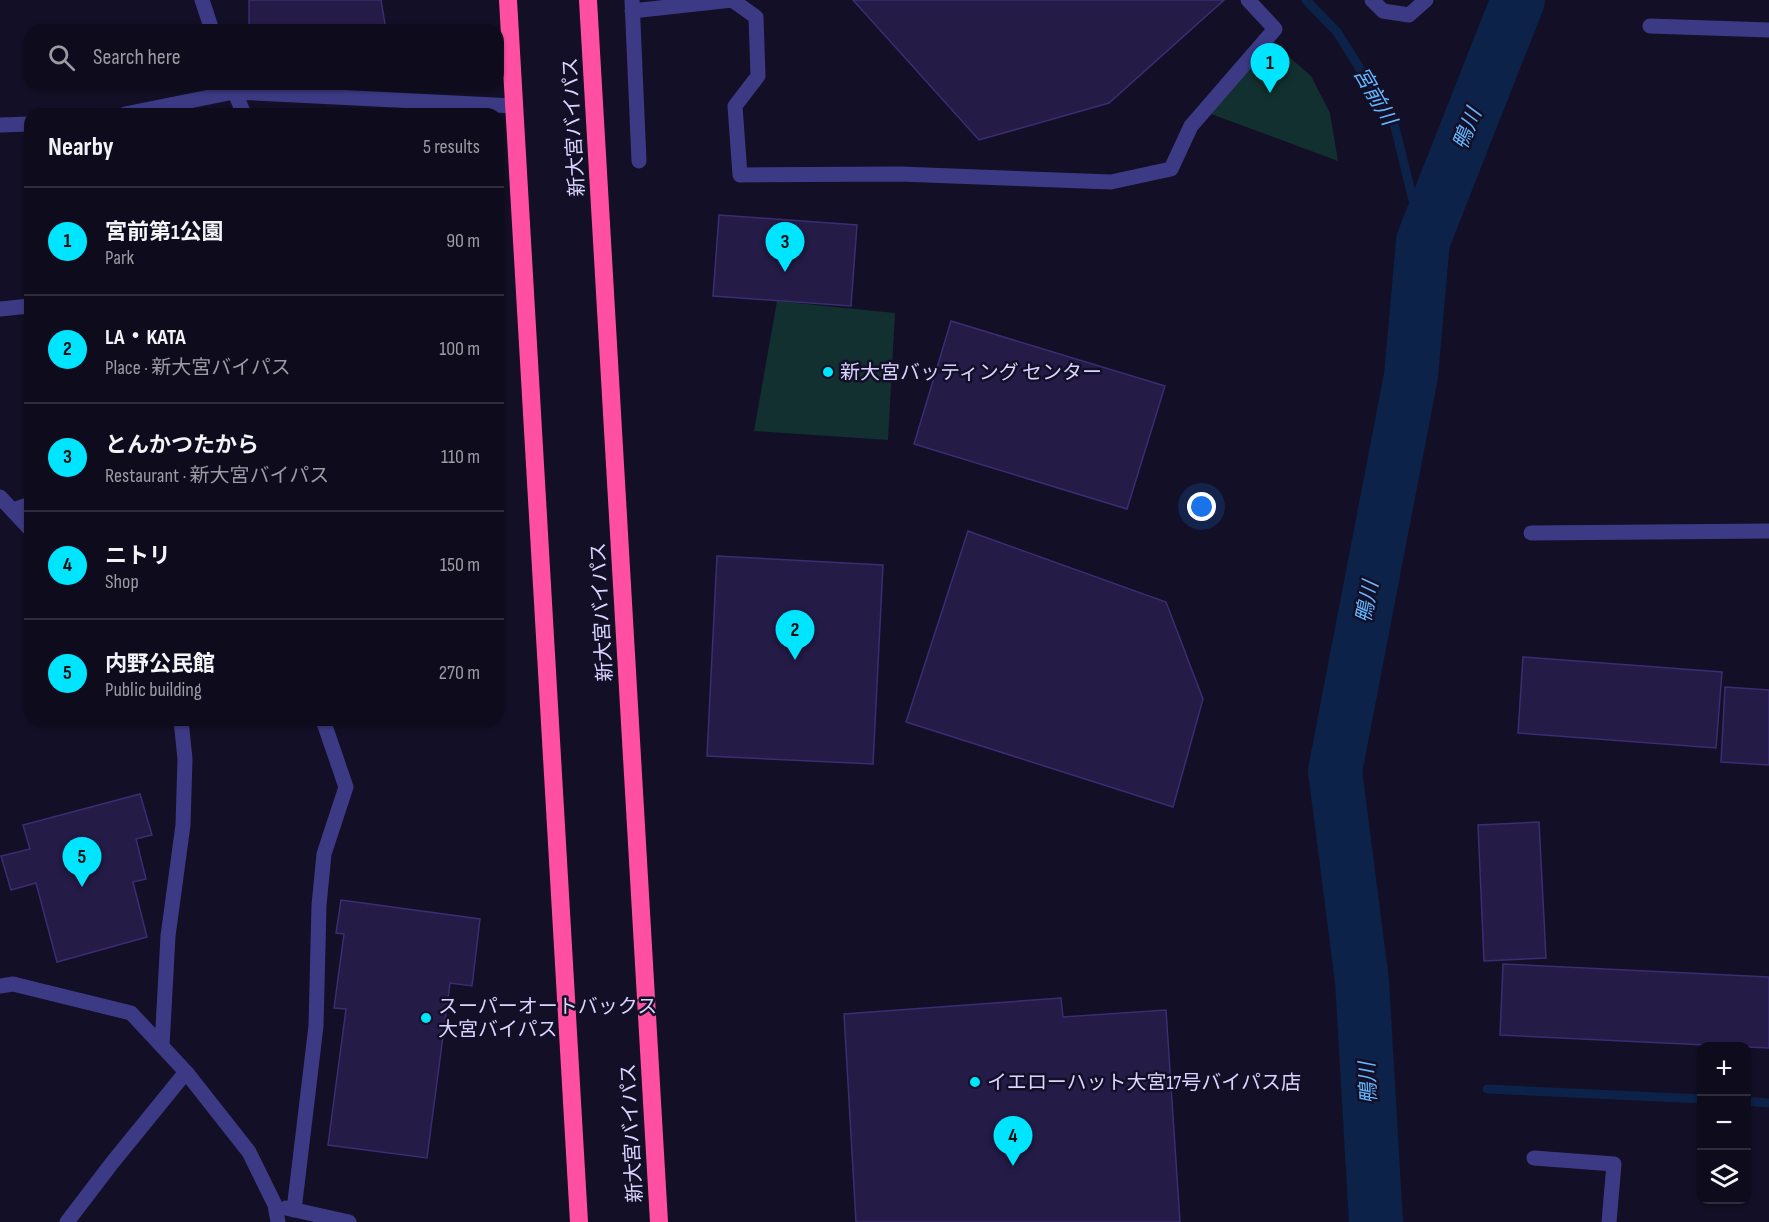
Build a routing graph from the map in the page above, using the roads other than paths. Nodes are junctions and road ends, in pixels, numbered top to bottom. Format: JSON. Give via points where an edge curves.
{"nodes":[{"id":1,"x":202,"y":0,"type":"edge"},
{"id":2,"x":508,"y":0,"type":"edge"},
{"id":3,"x":588,"y":0,"type":"edge"},
{"id":4,"x":1248,"y":0,"type":"edge"},
{"id":5,"x":1372,"y":0,"type":"edge"},
{"id":6,"x":1426,"y":0,"type":"edge"},
{"id":7,"x":632,"y":6,"type":"edge"},
{"id":8,"x":210,"y":24,"type":"edge"},
{"id":9,"x":1650,"y":26,"type":"dead end"},
{"id":10,"x":1769,"y":30,"type":"edge"},
{"id":11,"x":225,"y":90,"type":"edge"},
{"id":12,"x":234,"y":90,"type":"edge"},
{"id":13,"x":264,"y":90,"type":"edge"},
{"id":14,"x":514,"y":106,"type":"junction"},
{"id":15,"x":150,"y":108,"type":"edge"},
{"id":16,"x":241,"y":108,"type":"edge"},
{"id":17,"x":24,"y":124,"type":"edge"},
{"id":18,"x":0,"y":125,"type":"edge"},
{"id":19,"x":639,"y":161,"type":"dead end"},
{"id":20,"x":24,"y":307,"type":"edge"},
{"id":21,"x":0,"y":309,"type":"edge"},
{"id":22,"x":0,"y":497,"type":"edge"},
{"id":23,"x":24,"y":506,"type":"edge"},
{"id":24,"x":13,"y":510,"type":"junction"},
{"id":25,"x":24,"y":522,"type":"edge"},
{"id":26,"x":1769,"y":531,"type":"edge"},
{"id":27,"x":1531,"y":533,"type":"dead end"},
{"id":28,"x":182,"y":726,"type":"edge"},
{"id":29,"x":325,"y":726,"type":"edge"},
{"id":30,"x":0,"y":986,"type":"edge"},
{"id":31,"x":162,"y":1046,"type":"junction"},
{"id":32,"x":186,"y":1072,"type":"junction"},
{"id":33,"x":1534,"y":1158,"type":"dead end"},
{"id":34,"x":275,"y":1205,"type":"junction"},
{"id":35,"x":294,"y":1210,"type":"junction"},
{"id":36,"x":67,"y":1222,"type":"edge"},
{"id":37,"x":278,"y":1222,"type":"edge"},
{"id":38,"x":349,"y":1222,"type":"edge"},
{"id":39,"x":579,"y":1222,"type":"edge"},
{"id":40,"x":659,"y":1222,"type":"edge"},
{"id":41,"x":1609,"y":1222,"type":"edge"}],
"edges":[{"from":1,"to":8,"type":"street"},
{"from":2,"to":14,"type":"highway"},
{"from":3,"to":40,"type":"highway","name":"新大宮バイパス"},
{"from":4,"to":7,"type":"street","via":[[1275,29],[1191,126],[1171,169],[1111,182],[900,174],[740,175],[735,106],[758,76],[756,17],[732,0]]},
{"from":5,"to":6,"type":"street","via":[[1383,11],[1409,15]]},
{"from":7,"to":19,"type":"street"},
{"from":9,"to":10,"type":"street"},
{"from":11,"to":15,"type":"street"},
{"from":12,"to":16,"type":"street"},
{"from":13,"to":14,"type":"street"},
{"from":14,"to":39,"type":"highway"},
{"from":17,"to":18,"type":"street"},
{"from":20,"to":21,"type":"street"},
{"from":22,"to":24,"type":"street"},
{"from":23,"to":24,"type":"street"},
{"from":24,"to":25,"type":"street"},
{"from":26,"to":27,"type":"street"},
{"from":28,"to":31,"type":"street","via":[[183,825],[168,936]]},
{"from":29,"to":35,"type":"street","via":[[346,787],[324,854],[316,1026]]},
{"from":30,"to":31,"type":"street","via":[[14,984],[131,1013]]},
{"from":31,"to":32,"type":"street"},
{"from":32,"to":34,"type":"street","via":[[249,1152]]},
{"from":32,"to":36,"type":"street"},
{"from":33,"to":41,"type":"street","via":[[1614,1164]]},
{"from":34,"to":35,"type":"street"},
{"from":34,"to":37,"type":"street"},
{"from":35,"to":38,"type":"street"}]}
